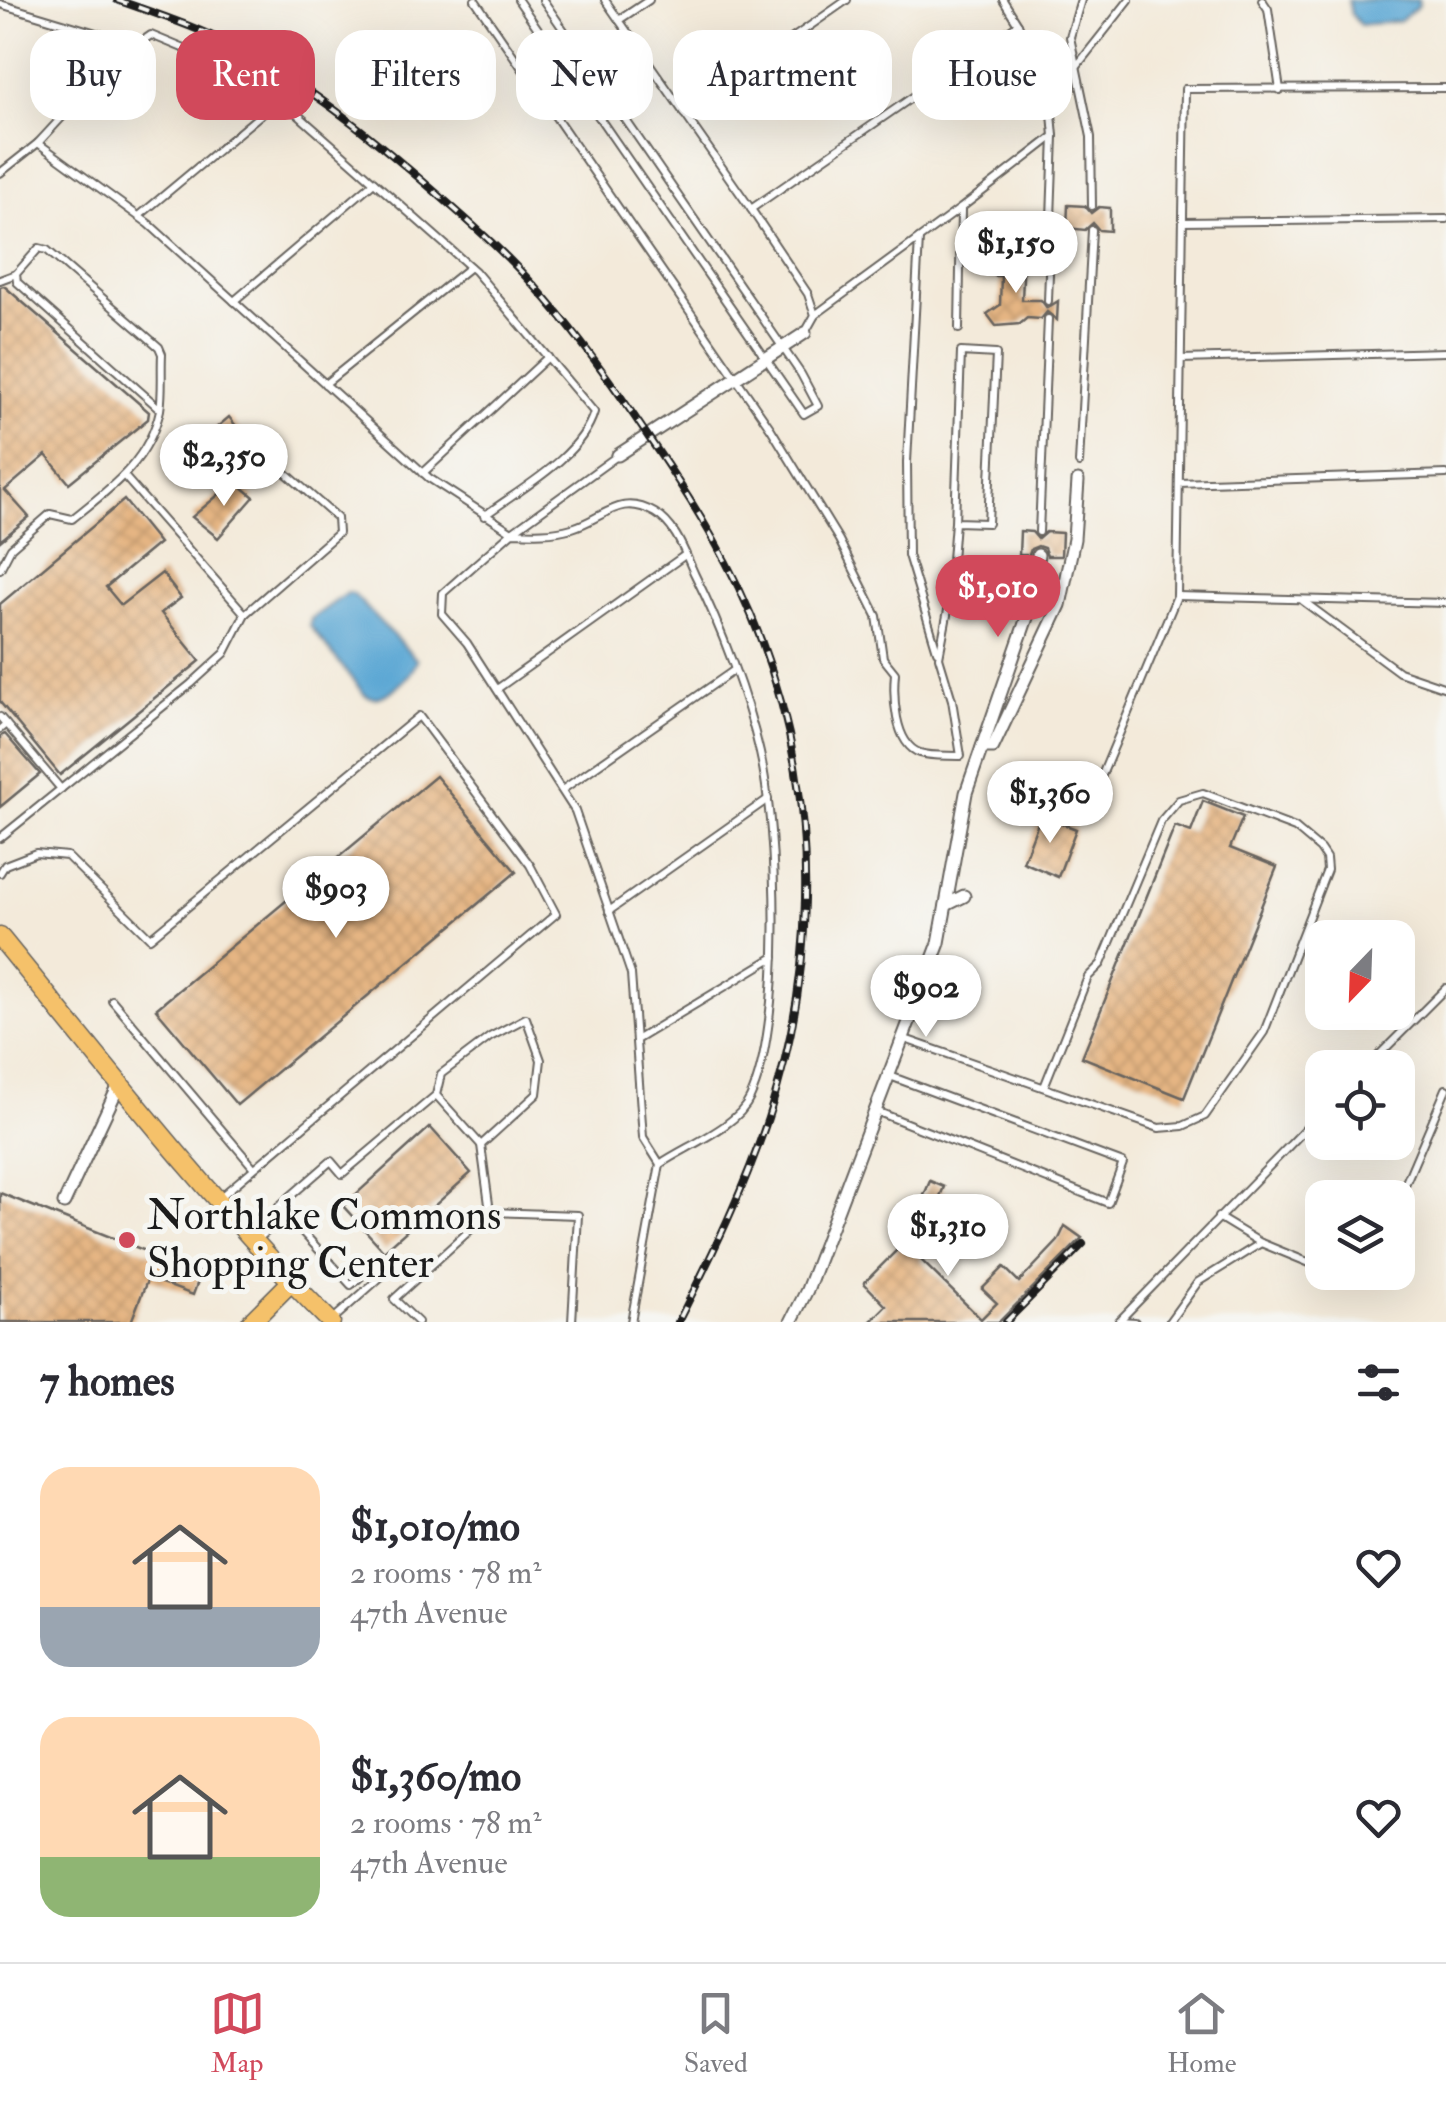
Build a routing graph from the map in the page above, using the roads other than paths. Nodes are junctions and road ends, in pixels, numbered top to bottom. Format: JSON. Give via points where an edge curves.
{"nodes":[{"id":1,"x":475,"y":0,"type":"edge"},
{"id":2,"x":518,"y":0,"type":"edge"},
{"id":3,"x":543,"y":0,"type":"edge"},
{"id":4,"x":605,"y":0,"type":"edge"},
{"id":5,"x":649,"y":0,"type":"edge"},
{"id":6,"x":848,"y":0,"type":"edge"},
{"id":7,"x":1003,"y":0,"type":"edge"},
{"id":8,"x":1081,"y":0,"type":"edge"},
{"id":9,"x":1129,"y":0,"type":"edge"},
{"id":10,"x":1262,"y":0,"type":"edge"},
{"id":11,"x":0,"y":4,"type":"edge"},
{"id":12,"x":619,"y":20,"type":"junction"},
{"id":13,"x":1018,"y":24,"type":"junction"},
{"id":14,"x":86,"y":30,"type":"edge"},
{"id":15,"x":805,"y":30,"type":"edge"},
{"id":16,"x":1075,"y":68,"type":"junction"},
{"id":17,"x":1446,"y":88,"type":"edge"},
{"id":18,"x":1280,"y":90,"type":"junction"},
{"id":19,"x":673,"y":98,"type":"edge"},
{"id":20,"x":60,"y":120,"type":"edge"},
{"id":21,"x":252,"y":120,"type":"edge"},
{"id":22,"x":304,"y":120,"type":"edge"},
{"id":23,"x":688,"y":120,"type":"edge"},
{"id":24,"x":1054,"y":136,"type":"junction"},
{"id":25,"x":38,"y":143,"type":"junction"},
{"id":26,"x":0,"y":173,"type":"edge"},
{"id":27,"x":374,"y":182,"type":"junction"},
{"id":28,"x":1092,"y":206,"type":"dead end"},
{"id":29,"x":961,"y":208,"type":"junction"},
{"id":30,"x":751,"y":209,"type":"junction"},
{"id":31,"x":139,"y":216,"type":"junction"},
{"id":32,"x":1446,"y":219,"type":"edge"},
{"id":33,"x":1183,"y":222,"type":"junction"},
{"id":34,"x":1092,"y":230,"type":"dead end"},
{"id":35,"x":919,"y":239,"type":"junction"},
{"id":36,"x":470,"y":267,"type":"junction"},
{"id":37,"x":16,"y":274,"type":"junction"},
{"id":38,"x":0,"y":280,"type":"edge"},
{"id":39,"x":234,"y":300,"type":"junction"},
{"id":40,"x":1048,"y":301,"type":"dead end"},
{"id":41,"x":815,"y":315,"type":"junction"},
{"id":42,"x":1048,"y":319,"type":"dead end"},
{"id":43,"x":959,"y":329,"type":"dead end"},
{"id":44,"x":805,"y":332,"type":"joint"},
{"id":45,"x":782,"y":348,"type":"junction"},
{"id":46,"x":1446,"y":352,"type":"edge"},
{"id":47,"x":548,"y":358,"type":"junction"},
{"id":48,"x":766,"y":358,"type":"junction"},
{"id":49,"x":1181,"y":359,"type":"junction"},
{"id":50,"x":735,"y":378,"type":"junction"},
{"id":51,"x":326,"y":384,"type":"junction"},
{"id":52,"x":160,"y":409,"type":"junction"},
{"id":53,"x":618,"y":455,"type":"joint"},
{"id":54,"x":246,"y":458,"type":"dead end"},
{"id":55,"x":1078,"y":463,"type":"dead end"},
{"id":56,"x":424,"y":472,"type":"junction"},
{"id":57,"x":1446,"y":474,"type":"edge"},
{"id":58,"x":125,"y":476,"type":"junction"},
{"id":59,"x":1078,"y":481,"type":"dead end"},
{"id":60,"x":1179,"y":482,"type":"junction"},
{"id":61,"x":484,"y":516,"type":"junction"},
{"id":62,"x":955,"y":522,"type":"junction"},
{"id":63,"x":512,"y":532,"type":"junction"},
{"id":64,"x":1039,"y":532,"type":"dead end"},
{"id":65,"x":685,"y":555,"type":"junction"},
{"id":66,"x":1038,"y":555,"type":"dead end"},
{"id":67,"x":0,"y":569,"type":"edge"},
{"id":68,"x":1177,"y":596,"type":"junction"},
{"id":69,"x":1300,"y":599,"type":"junction"},
{"id":70,"x":1446,"y":603,"type":"edge"},
{"id":71,"x":245,"y":614,"type":"junction"},
{"id":72,"x":939,"y":657,"type":"junction"},
{"id":73,"x":733,"y":671,"type":"junction"},
{"id":74,"x":1446,"y":688,"type":"edge"},
{"id":75,"x":497,"y":689,"type":"junction"},
{"id":76,"x":0,"y":717,"type":"edge"},
{"id":77,"x":3,"y":727,"type":"edge"},
{"id":78,"x":982,"y":748,"type":"junction"},
{"id":79,"x":961,"y":756,"type":"junction"},
{"id":80,"x":976,"y":761,"type":"junction"},
{"id":81,"x":61,"y":789,"type":"junction"},
{"id":82,"x":562,"y":790,"type":"junction"},
{"id":83,"x":768,"y":800,"type":"junction"},
{"id":84,"x":1092,"y":800,"type":"dead end"},
{"id":85,"x":0,"y":838,"type":"edge"},
{"id":86,"x":0,"y":872,"type":"edge"},
{"id":87,"x":964,"y":896,"type":"dead end"},
{"id":88,"x":946,"y":905,"type":"junction"},
{"id":89,"x":609,"y":910,"type":"junction"},
{"id":90,"x":0,"y":938,"type":"edge"},
{"id":91,"x":774,"y":957,"type":"junction"},
{"id":92,"x":1446,"y":988,"type":"edge"},
{"id":93,"x":112,"y":1000,"type":"dead end"},
{"id":94,"x":904,"y":1039,"type":"junction"},
{"id":95,"x":636,"y":1040,"type":"junction"},
{"id":96,"x":1384,"y":1050,"type":"edge"},
{"id":97,"x":890,"y":1076,"type":"junction"},
{"id":98,"x":119,"y":1085,"type":"junction"},
{"id":99,"x":1044,"y":1086,"type":"junction"},
{"id":100,"x":1446,"y":1089,"type":"edge"},
{"id":101,"x":436,"y":1095,"type":"junction"},
{"id":102,"x":876,"y":1111,"type":"junction"},
{"id":103,"x":1305,"y":1129,"type":"edge"},
{"id":104,"x":481,"y":1145,"type":"junction"},
{"id":105,"x":660,"y":1164,"type":"junction"},
{"id":106,"x":254,"y":1168,"type":"junction"},
{"id":107,"x":1407,"y":1180,"type":"edge"},
{"id":108,"x":218,"y":1199,"type":"junction"},
{"id":109,"x":64,"y":1203,"type":"dead end"},
{"id":110,"x":490,"y":1212,"type":"junction"},
{"id":111,"x":286,"y":1214,"type":"junction"},
{"id":112,"x":1218,"y":1216,"type":"junction"},
{"id":113,"x":255,"y":1242,"type":"junction"},
{"id":114,"x":1261,"y":1244,"type":"junction"},
{"id":115,"x":1305,"y":1261,"type":"edge"},
{"id":116,"x":290,"y":1282,"type":"junction"},
{"id":117,"x":796,"y":1320,"type":"edge"},
{"id":118,"x":1119,"y":1321,"type":"edge"},
{"id":119,"x":251,"y":1322,"type":"edge"},
{"id":120,"x":330,"y":1322,"type":"edge"},
{"id":121,"x":418,"y":1322,"type":"edge"},
{"id":122,"x":572,"y":1322,"type":"edge"},
{"id":123,"x":631,"y":1322,"type":"edge"},
{"id":124,"x":1135,"y":1322,"type":"edge"},
{"id":125,"x":1170,"y":1322,"type":"edge"}],
"edges":[{"from":1,"to":50,"type":"lane"},
{"from":2,"to":48,"type":"lane"},
{"from":3,"to":45,"type":"lane"},
{"from":4,"to":12,"type":"lane"},
{"from":5,"to":12,"type":"lane"},
{"from":6,"to":15,"type":"lane"},
{"from":7,"to":13,"type":"lane"},
{"from":8,"to":16,"type":"lane","via":[[1070,37]]},
{"from":9,"to":16,"type":"lane"},
{"from":10,"to":18,"type":"lane"},
{"from":11,"to":14,"type":"lane"},
{"from":12,"to":19,"type":"lane"},
{"from":13,"to":24,"type":"lane","via":[[1051,103]]},
{"from":13,"to":30,"type":"lane"},
{"from":16,"to":28,"type":"lane","via":[[1091,137]]},
{"from":17,"to":18,"type":"lane"},
{"from":18,"to":33,"type":"lane","via":[[1185,89]]},
{"from":20,"to":25,"type":"lane"},
{"from":21,"to":31,"type":"lane"},
{"from":22,"to":27,"type":"lane"},
{"from":23,"to":30,"type":"lane"},
{"from":24,"to":29,"type":"lane"},
{"from":24,"to":40,"type":"lane"},
{"from":25,"to":26,"type":"lane"},
{"from":25,"to":31,"type":"lane"},
{"from":27,"to":36,"type":"lane"},
{"from":27,"to":39,"type":"lane"},
{"from":29,"to":35,"type":"lane"},
{"from":29,"to":43,"type":"lane"},
{"from":30,"to":41,"type":"lane"},
{"from":31,"to":39,"type":"lane"},
{"from":32,"to":33,"type":"lane"},
{"from":33,"to":49,"type":"lane"},
{"from":34,"to":55,"type":"lane"},
{"from":35,"to":41,"type":"lane"},
{"from":35,"to":72,"type":"lane","via":[[908,556]]},
{"from":36,"to":47,"type":"lane"},
{"from":36,"to":51,"type":"lane"},
{"from":37,"to":38,"type":"lane"},
{"from":37,"to":52,"type":"lane","via":[[17,282]]},
{"from":37,"to":52,"type":"lane","via":[[39,248],[47,250],[159,347]]},
{"from":39,"to":51,"type":"lane"},
{"from":41,"to":44,"type":"lane"},
{"from":42,"to":64,"type":"lane"},
{"from":44,"to":45,"type":"street"},
{"from":45,"to":48,"type":"street"},
{"from":45,"to":48,"type":"lane","via":[[818,406],[804,414]]},
{"from":46,"to":49,"type":"lane"},
{"from":47,"to":56,"type":"lane"},
{"from":47,"to":61,"type":"lane","via":[[594,412],[586,435]]},
{"from":48,"to":50,"type":"street"},
{"from":49,"to":60,"type":"lane"},
{"from":50,"to":53,"type":"street"},
{"from":50,"to":79,"type":"lane","via":[[840,540],[877,616],[906,742],[918,753]]},
{"from":51,"to":56,"type":"lane"},
{"from":52,"to":58,"type":"lane","via":[[147,447]]},
{"from":53,"to":63,"type":"lane"},
{"from":54,"to":71,"type":"lane","via":[[279,467],[337,518],[338,533]]},
{"from":56,"to":61,"type":"lane"},
{"from":57,"to":60,"type":"lane"},
{"from":58,"to":67,"type":"lane","via":[[72,519],[50,514],[11,548]]},
{"from":58,"to":71,"type":"lane"},
{"from":59,"to":78,"type":"street","via":[[1060,604],[1004,727],[993,747]]},
{"from":60,"to":68,"type":"lane"},
{"from":61,"to":63,"type":"lane"},
{"from":62,"to":62,"type":"lane","via":[[988,523],[996,354],[961,352]]},
{"from":62,"to":72,"type":"lane"},
{"from":63,"to":65,"type":"lane","via":[[548,534],[634,504],[670,524]]},
{"from":63,"to":75,"type":"lane","via":[[443,592],[442,614]]},
{"from":65,"to":73,"type":"lane"},
{"from":65,"to":75,"type":"lane"},
{"from":66,"to":78,"type":"street","via":[[1032,606]]},
{"from":68,"to":69,"type":"lane"},
{"from":68,"to":84,"type":"lane"},
{"from":69,"to":70,"type":"lane"},
{"from":69,"to":74,"type":"lane","via":[[1398,672]]},
{"from":71,"to":81,"type":"lane","via":[[224,653]]},
{"from":72,"to":79,"type":"lane"},
{"from":73,"to":82,"type":"lane"},
{"from":73,"to":83,"type":"lane"},
{"from":75,"to":82,"type":"lane"},
{"from":76,"to":77,"type":"lane"},
{"from":77,"to":81,"type":"lane"},
{"from":78,"to":80,"type":"street"},
{"from":79,"to":80,"type":"lane"},
{"from":80,"to":88,"type":"street"},
{"from":81,"to":85,"type":"lane"},
{"from":82,"to":89,"type":"lane"},
{"from":83,"to":89,"type":"lane"},
{"from":83,"to":91,"type":"lane"},
{"from":86,"to":106,"type":"lane","via":[[36,853],[67,856],[150,938],[419,716],[530,865],[556,914]]},
{"from":87,"to":88,"type":"street"},
{"from":88,"to":94,"type":"street","via":[[940,943]]},
{"from":89,"to":95,"type":"lane","via":[[631,974]]},
{"from":90,"to":98,"type":"main road"},
{"from":91,"to":95,"type":"lane"},
{"from":91,"to":105,"type":"lane","via":[[751,1097],[738,1116]]},
{"from":92,"to":96,"type":"lane"},
{"from":93,"to":106,"type":"lane"},
{"from":94,"to":97,"type":"street"},
{"from":94,"to":99,"type":"lane"},
{"from":95,"to":105,"type":"lane","via":[[643,1137]]},
{"from":97,"to":102,"type":"street"},
{"from":97,"to":102,"type":"lane","via":[[1124,1163],[1108,1203]]},
{"from":98,"to":108,"type":"main road"},
{"from":98,"to":109,"type":"street"},
{"from":99,"to":99,"type":"lane","via":[[1159,1128],[1205,1116],[1264,1032],[1327,870],[1320,849],[1295,828],[1202,793],[1180,800],[1161,821]]},
{"from":100,"to":107,"type":"lane"},
{"from":101,"to":104,"type":"lane"},
{"from":101,"to":104,"type":"lane","via":[[442,1074],[526,1018],[540,1060],[536,1094]]},
{"from":101,"to":111,"type":"lane","via":[[342,1174],[331,1161],[280,1206]]},
{"from":102,"to":117,"type":"street"},
{"from":103,"to":112,"type":"lane"},
{"from":104,"to":110,"type":"lane"},
{"from":105,"to":123,"type":"lane"},
{"from":106,"to":108,"type":"lane"},
{"from":108,"to":113,"type":"main road"},
{"from":110,"to":121,"type":"lane","via":[[394,1299]]},
{"from":110,"to":122,"type":"lane","via":[[578,1215]]},
{"from":111,"to":113,"type":"lane"},
{"from":111,"to":120,"type":"lane","via":[[351,1285],[376,1264],[384,1274]]},
{"from":112,"to":114,"type":"lane"},
{"from":112,"to":118,"type":"lane"},
{"from":113,"to":116,"type":"main road"},
{"from":114,"to":115,"type":"lane"},
{"from":114,"to":125,"type":"lane","via":[[1198,1282]]},
{"from":116,"to":119,"type":"main road"},
{"from":116,"to":120,"type":"main road"},
{"from":118,"to":124,"type":"lane"}]}
